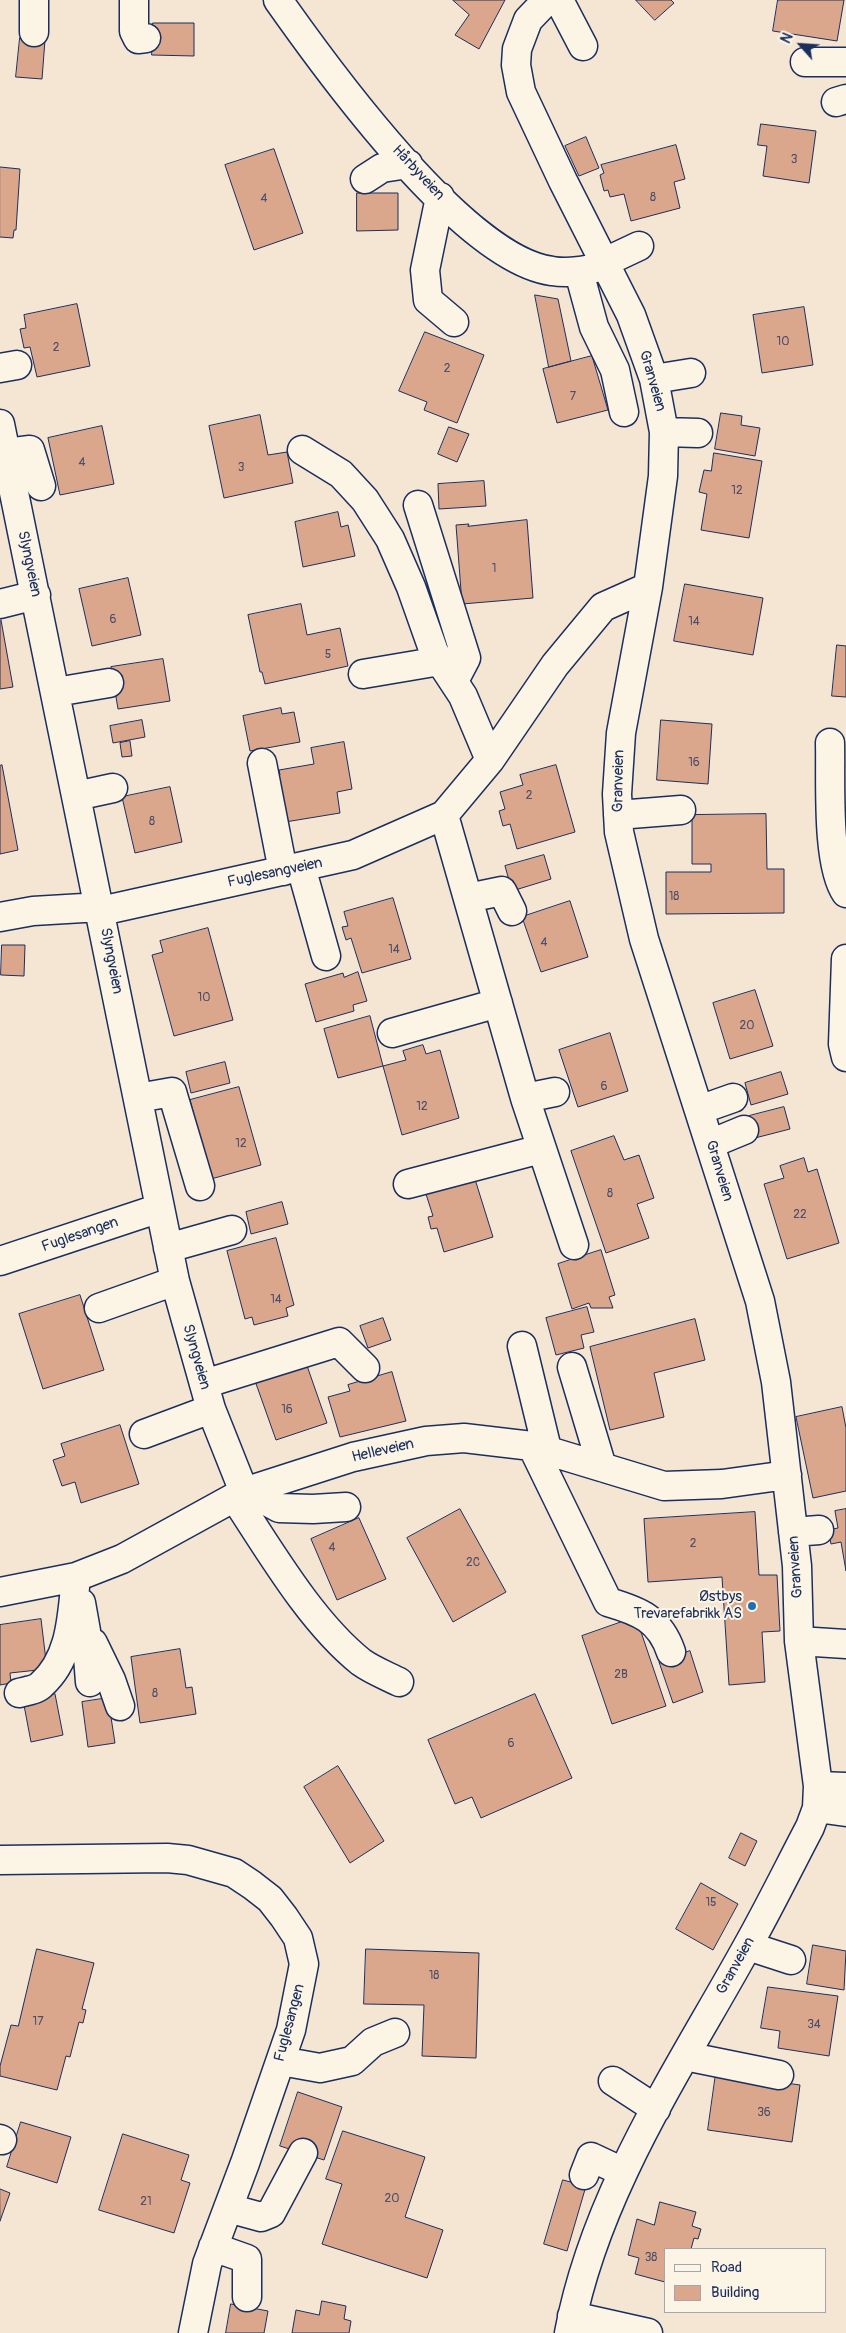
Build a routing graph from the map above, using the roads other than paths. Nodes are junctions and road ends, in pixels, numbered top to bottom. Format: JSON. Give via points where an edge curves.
{"nodes":[{"id":1,"x":34,"y":0,"type":"edge"},
{"id":2,"x":134,"y":0,"type":"edge"},
{"id":3,"x":278,"y":0,"type":"edge"},
{"id":4,"x":543,"y":2,"type":"edge"},
{"id":5,"x":34,"y":32,"type":"dead end"},
{"id":6,"x":146,"y":38,"type":"dead end"},
{"id":7,"x":583,"y":46,"type":"dead end"},
{"id":8,"x":805,"y":62,"type":"dead end"},
{"id":9,"x":846,"y":62,"type":"edge"},
{"id":10,"x":408,"y":164,"type":"junction"},
{"id":11,"x":365,"y":178,"type":"dead end"},
{"id":12,"x":440,"y":197,"type":"junction"},
{"id":13,"x":639,"y":246,"type":"dead end"},
{"id":14,"x":596,"y":267,"type":"junction"},
{"id":15,"x":454,"y":322,"type":"dead end"},
{"id":16,"x":691,"y":373,"type":"dead end"},
{"id":17,"x":654,"y":379,"type":"junction"},
{"id":18,"x":624,"y":412,"type":"dead end"},
{"id":19,"x":664,"y":432,"type":"junction"},
{"id":20,"x":698,"y":433,"type":"dead end"},
{"id":21,"x":2,"y":435,"type":"edge"},
{"id":22,"x":302,"y":450,"type":"dead end"},
{"id":23,"x":41,"y":486,"type":"dead end"},
{"id":24,"x":418,"y":504,"type":"dead end"},
{"id":25,"x":648,"y":587,"type":"junction"},
{"id":26,"x":36,"y":595,"type":"junction"},
{"id":27,"x":0,"y":604,"type":"edge"},
{"id":28,"x":447,"y":671,"type":"junction"},
{"id":29,"x":363,"y":674,"type":"dead end"},
{"id":30,"x":109,"y":684,"type":"dead end"},
{"id":31,"x":56,"y":692,"type":"junction"},
{"id":32,"x":830,"y":743,"type":"dead end"},
{"id":33,"x":490,"y":760,"type":"junction"},
{"id":34,"x":262,"y":763,"type":"dead end"},
{"id":35,"x":114,"y":788,"type":"dead end"},
{"id":36,"x":76,"y":796,"type":"junction"},
{"id":37,"x":681,"y":810,"type":"dead end"},
{"id":38,"x":444,"y":815,"type":"junction"},
{"id":39,"x":618,"y":815,"type":"junction"},
{"id":40,"x":292,"y":869,"type":"junction"},
{"id":41,"x":846,"y":893,"type":"edge"},
{"id":42,"x":468,"y":898,"type":"junction"},
{"id":43,"x":100,"y":909,"type":"junction"},
{"id":44,"x":512,"y":911,"type":"dead end"},
{"id":45,"x":0,"y":917,"type":"edge"},
{"id":46,"x":326,"y":956,"type":"dead end"},
{"id":47,"x":846,"y":960,"type":"edge"},
{"id":48,"x":498,"y":1003,"type":"junction"},
{"id":49,"x":845,"y":1016,"type":"edge"},
{"id":50,"x":392,"y":1033,"type":"dead end"},
{"id":51,"x":846,"y":1057,"type":"edge"},
{"id":52,"x":555,"y":1092,"type":"dead end"},
{"id":53,"x":138,"y":1098,"type":"junction"},
{"id":54,"x":525,"y":1098,"type":"junction"},
{"id":55,"x":733,"y":1098,"type":"dead end"},
{"id":56,"x":699,"y":1110,"type":"junction"},
{"id":57,"x":744,"y":1130,"type":"dead end"},
{"id":58,"x":537,"y":1137,"type":"junction"},
{"id":59,"x":710,"y":1144,"type":"junction"},
{"id":60,"x":408,"y":1184,"type":"dead end"},
{"id":61,"x":200,"y":1186,"type":"dead end"},
{"id":62,"x":160,"y":1208,"type":"junction"},
{"id":63,"x":232,"y":1230,"type":"dead end"},
{"id":64,"x":574,"y":1246,"type":"dead end"},
{"id":65,"x":168,"y":1248,"type":"junction"},
{"id":66,"x":0,"y":1261,"type":"edge"},
{"id":67,"x":175,"y":1281,"type":"junction"},
{"id":68,"x":98,"y":1308,"type":"dead end"},
{"id":69,"x":522,"y":1346,"type":"dead end"},
{"id":70,"x":572,"y":1367,"type":"dead end"},
{"id":71,"x":365,"y":1368,"type":"dead end"},
{"id":72,"x":208,"y":1396,"type":"junction"},
{"id":73,"x":144,"y":1434,"type":"dead end"},
{"id":74,"x":540,"y":1448,"type":"junction"},
{"id":75,"x":602,"y":1467,"type":"junction"},
{"id":76,"x":787,"y":1475,"type":"junction"},
{"id":77,"x":242,"y":1493,"type":"junction"},
{"id":78,"x":346,"y":1507,"type":"dead end"},
{"id":79,"x":76,"y":1577,"type":"junction"},
{"id":80,"x":0,"y":1592,"type":"edge"},
{"id":81,"x":86,"y":1631,"type":"junction"},
{"id":82,"x":799,"y":1641,"type":"junction"},
{"id":83,"x":846,"y":1644,"type":"edge"},
{"id":84,"x":671,"y":1652,"type":"dead end"},
{"id":85,"x":90,"y":1682,"type":"dead end"},
{"id":86,"x":399,"y":1682,"type":"dead end"},
{"id":87,"x":19,"y":1693,"type":"dead end"},
{"id":88,"x":120,"y":1706,"type":"dead end"},
{"id":89,"x":846,"y":1787,"type":"edge"},
{"id":90,"x":818,"y":1797,"type":"junction"},
{"id":91,"x":846,"y":1812,"type":"edge"},
{"id":92,"x":2,"y":1866,"type":"edge"},
{"id":93,"x":748,"y":1946,"type":"junction"},
{"id":94,"x":791,"y":1960,"type":"dead end"},
{"id":95,"x":395,"y":2034,"type":"dead end"},
{"id":96,"x":685,"y":2056,"type":"junction"},
{"id":97,"x":281,"y":2061,"type":"junction"},
{"id":98,"x":779,"y":2075,"type":"dead end"},
{"id":99,"x":613,"y":2081,"type":"dead end"},
{"id":100,"x":656,"y":2109,"type":"junction"},
{"id":101,"x":303,"y":2153,"type":"dead end"},
{"id":102,"x":624,"y":2172,"type":"junction"},
{"id":103,"x":584,"y":2175,"type":"dead end"},
{"id":104,"x":228,"y":2208,"type":"junction"},
{"id":105,"x":213,"y":2247,"type":"junction"},
{"id":106,"x":247,"y":2297,"type":"dead end"},
{"id":107,"x":571,"y":2324,"type":"edge"},
{"id":108,"x":193,"y":2333,"type":"edge"},
{"id":109,"x":648,"y":2333,"type":"edge"}],
"edges":[{"from":1,"to":5,"type":"street"},
{"from":2,"to":6,"type":"street","via":[[134,31],[138,39]]},
{"from":3,"to":10,"type":"street","name":"Hårbyveien","via":[[315,53]]},
{"from":4,"to":7,"type":"street"},
{"from":4,"to":14,"type":"street","name":"Granveien","via":[[528,20],[517,49],[521,92]]},
{"from":8,"to":9,"type":"street"},
{"from":10,"to":11,"type":"street","via":[[382,168]]},
{"from":10,"to":12,"type":"street","name":"Hårbyveien"},
{"from":12,"to":14,"type":"street","name":"Hårbyveien","via":[[473,229],[514,258],[551,271]]},
{"from":12,"to":15,"type":"street","via":[[425,270],[428,300]]},
{"from":13,"to":14,"type":"street"},
{"from":14,"to":17,"type":"street","name":"Granveien","via":[[631,315]]},
{"from":14,"to":18,"type":"street","via":[[594,327],[615,370]]},
{"from":16,"to":17,"type":"street"},
{"from":17,"to":19,"type":"street","name":"Granveien"},
{"from":19,"to":20,"type":"street"},
{"from":19,"to":25,"type":"street","name":"Granveien","via":[[664,476]]},
{"from":21,"to":23,"type":"street","via":[[30,450]]},
{"from":21,"to":26,"type":"street","name":"Slyngveien"},
{"from":22,"to":28,"type":"street","via":[[341,474],[365,500],[390,539],[434,652]]},
{"from":24,"to":28,"type":"street","via":[[466,658]]},
{"from":25,"to":33,"type":"street","name":"Fuglesangveien","via":[[603,606],[555,665]]},
{"from":25,"to":39,"type":"street","name":"Granveien","via":[[617,762]]},
{"from":26,"to":27,"type":"street"},
{"from":26,"to":31,"type":"street","name":"Slyngveien"},
{"from":28,"to":29,"type":"street"},
{"from":28,"to":33,"type":"street","via":[[463,696]]},
{"from":30,"to":31,"type":"street"},
{"from":31,"to":36,"type":"street","name":"Slyngveien"},
{"from":32,"to":41,"type":"street","via":[[833,848],[841,886]]},
{"from":33,"to":38,"type":"street","name":"Fuglesangveien"},
{"from":34,"to":40,"type":"street"},
{"from":35,"to":36,"type":"street"},
{"from":36,"to":43,"type":"street","name":"Slyngveien"},
{"from":37,"to":39,"type":"street"},
{"from":38,"to":40,"type":"street","name":"Fuglesangveien","via":[[353,855]]},
{"from":38,"to":42,"type":"street"},
{"from":39,"to":56,"type":"street","name":"Granveien","via":[[644,938]]},
{"from":40,"to":43,"type":"street","name":"Fuglesangveien"},
{"from":40,"to":46,"type":"street"},
{"from":42,"to":44,"type":"street","via":[[502,891]]},
{"from":42,"to":48,"type":"street"},
{"from":43,"to":45,"type":"street","name":"Fuglesangveien","via":[[33,911]]},
{"from":43,"to":53,"type":"street","name":"Slyngveien"},
{"from":47,"to":49,"type":"street"},
{"from":48,"to":50,"type":"street"},
{"from":48,"to":54,"type":"street"},
{"from":49,"to":51,"type":"street","via":[[843,1044]]},
{"from":52,"to":54,"type":"street"},
{"from":53,"to":61,"type":"street","via":[[172,1092]]},
{"from":53,"to":62,"type":"street","name":"Slyngveien"},
{"from":54,"to":58,"type":"street"},
{"from":55,"to":56,"type":"street"},
{"from":56,"to":59,"type":"street","name":"Granveien"},
{"from":57,"to":59,"type":"street"},
{"from":58,"to":60,"type":"street"},
{"from":58,"to":64,"type":"street"},
{"from":59,"to":76,"type":"street","name":"Granveien","via":[[760,1301],[776,1382]]},
{"from":62,"to":65,"type":"street","name":"Slyngveien"},
{"from":62,"to":66,"type":"street","name":"Fuglesangen"},
{"from":63,"to":65,"type":"street"},
{"from":65,"to":67,"type":"street","name":"Slyngveien"},
{"from":67,"to":68,"type":"street"},
{"from":67,"to":72,"type":"street","name":"Slyngveien"},
{"from":69,"to":74,"type":"street"},
{"from":70,"to":75,"type":"street"},
{"from":71,"to":72,"type":"street","via":[[339,1342]]},
{"from":72,"to":73,"type":"street"},
{"from":72,"to":77,"type":"street","name":"Slyngveien"},
{"from":74,"to":75,"type":"street","name":"Helleveien"},
{"from":74,"to":77,"type":"street","name":"Helleveien","via":[[464,1438],[426,1441],[353,1457]]},
{"from":74,"to":84,"type":"street","via":[[608,1602],[647,1617],[665,1635]]},
{"from":75,"to":76,"type":"street","name":"Helleveien","via":[[664,1486],[722,1484]]},
{"from":76,"to":82,"type":"street","name":"Granveien","via":[[806,1531],[797,1566]]},
{"from":77,"to":78,"type":"street","via":[[279,1508]]},
{"from":77,"to":79,"type":"street","name":"Helleveien","via":[[122,1559]]},
{"from":77,"to":86,"type":"street","name":"Slyngveien","via":[[286,1575],[335,1638],[363,1663]]},
{"from":79,"to":80,"type":"street","name":"Helleveien"},
{"from":79,"to":81,"type":"street"},
{"from":79,"to":87,"type":"street","via":[[64,1652],[40,1686]]},
{"from":81,"to":85,"type":"street"},
{"from":81,"to":88,"type":"street","via":[[111,1680]]},
{"from":82,"to":83,"type":"street"},
{"from":82,"to":90,"type":"street","name":"Granveien"},
{"from":89,"to":90,"type":"street"},
{"from":90,"to":91,"type":"street"},
{"from":90,"to":93,"type":"street","name":"Granveien","via":[[810,1827]]},
{"from":92,"to":97,"type":"street","name":"Fuglesangen","via":[[167,1858],[188,1860],[234,1874],[252,1884],[270,1899],[298,1938],[304,1964],[299,1999]]},
{"from":93,"to":94,"type":"street"},
{"from":93,"to":96,"type":"street","name":"Granveien"},
{"from":95,"to":97,"type":"street","via":[[373,2042],[352,2061],[320,2068]]},
{"from":96,"to":98,"type":"street"},
{"from":96,"to":100,"type":"street","name":"Granveien"},
{"from":97,"to":104,"type":"street","name":"Fuglesangen"},
{"from":99,"to":100,"type":"street"},
{"from":100,"to":102,"type":"street","name":"Granveien"},
{"from":101,"to":104,"type":"street","via":[[271,2213],[261,2217]]},
{"from":102,"to":103,"type":"street","via":[[591,2157]]},
{"from":102,"to":107,"type":"street","name":"Granveien","via":[[596,2240]]},
{"from":104,"to":105,"type":"street","name":"Fuglesangen"},
{"from":105,"to":106,"type":"street","via":[[247,2259]]},
{"from":105,"to":108,"type":"street","name":"Fuglesangen"},
{"from":107,"to":109,"type":"street"}]}
